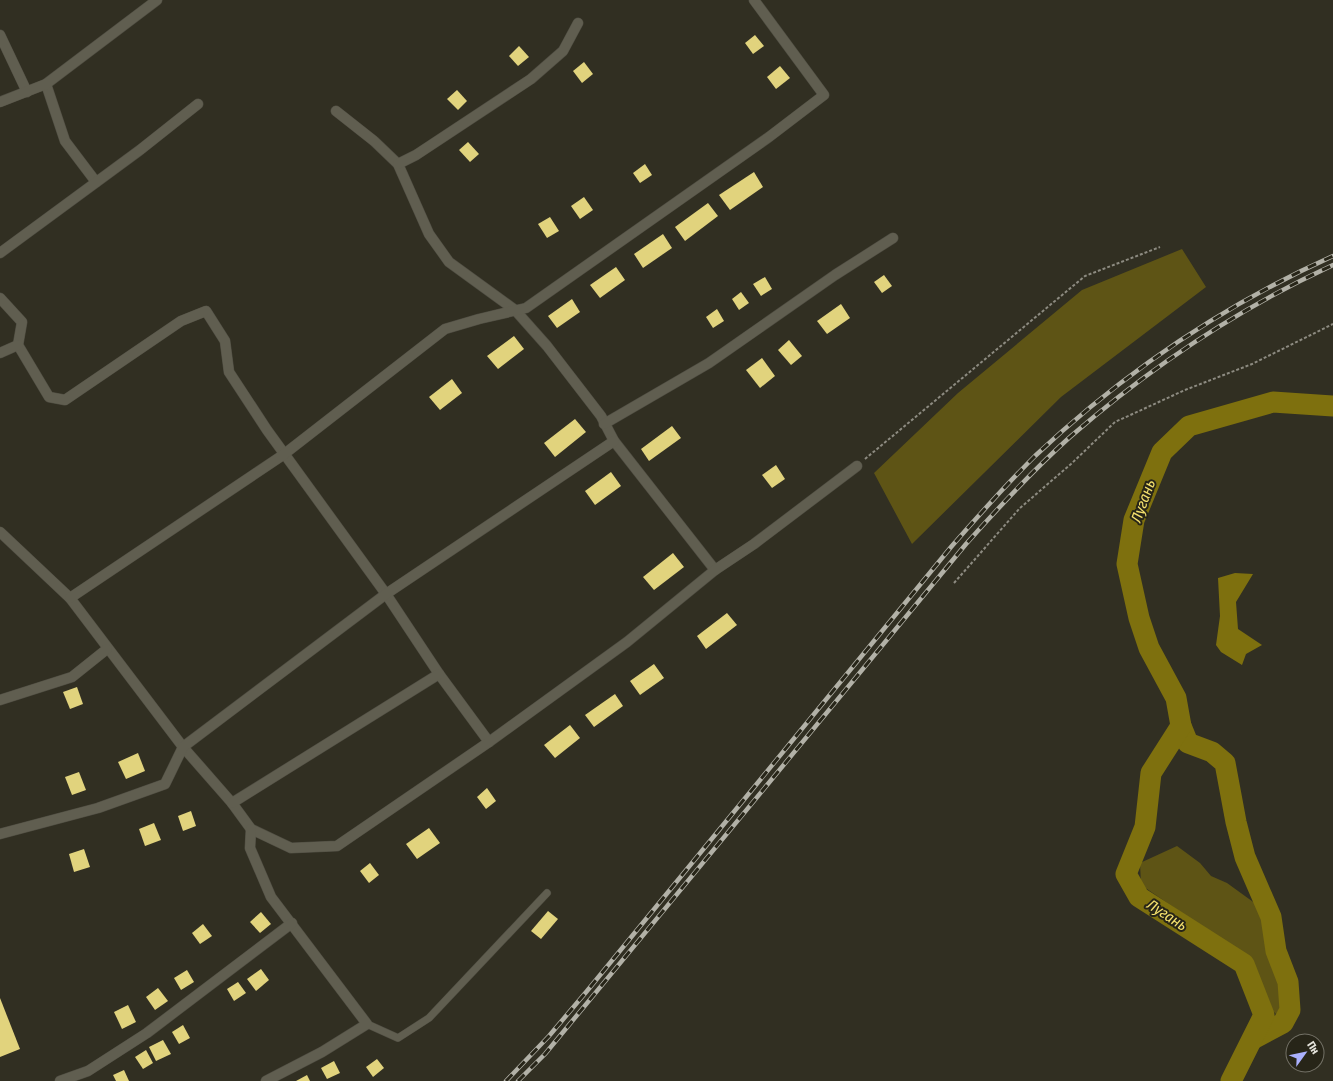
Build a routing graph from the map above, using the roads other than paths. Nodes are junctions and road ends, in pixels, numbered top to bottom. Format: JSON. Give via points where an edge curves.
{"nodes":[{"id":1,"x":157,"y":0,"type":"edge"},
{"id":2,"x":754,"y":0,"type":"edge"},
{"id":3,"x":578,"y":23,"type":"dead end"},
{"id":4,"x":0,"y":35,"type":"edge"},
{"id":5,"x":46,"y":84,"type":"junction"},
{"id":6,"x":27,"y":92,"type":"junction"},
{"id":7,"x":0,"y":102,"type":"edge"},
{"id":8,"x":198,"y":104,"type":"dead end"},
{"id":9,"x":336,"y":111,"type":"dead end"},
{"id":10,"x":398,"y":164,"type":"junction"},
{"id":11,"x":96,"y":182,"type":"junction"},
{"id":12,"x":893,"y":238,"type":"dead end"},
{"id":13,"x":0,"y":253,"type":"edge"},
{"id":14,"x":0,"y":298,"type":"edge"},
{"id":15,"x":515,"y":310,"type":"junction"},
{"id":16,"x":18,"y":345,"type":"junction"},
{"id":17,"x":0,"y":353,"type":"edge"},
{"id":18,"x":604,"y":424,"type":"junction"},
{"id":19,"x":614,"y":442,"type":"junction"},
{"id":20,"x":283,"y":455,"type":"junction"},
{"id":21,"x":857,"y":466,"type":"road end"},
{"id":22,"x":0,"y":532,"type":"edge"},
{"id":23,"x":715,"y":570,"type":"junction"},
{"id":24,"x":386,"y":594,"type":"junction"},
{"id":25,"x":70,"y":598,"type":"junction"},
{"id":26,"x":107,"y":649,"type":"junction"},
{"id":27,"x":439,"y":674,"type":"junction"},
{"id":28,"x":0,"y":700,"type":"edge"},
{"id":29,"x":489,"y":742,"type":"junction"},
{"id":30,"x":183,"y":747,"type":"junction"},
{"id":31,"x":232,"y":803,"type":"junction"},
{"id":32,"x":251,"y":829,"type":"junction"},
{"id":33,"x":0,"y":834,"type":"edge"},
{"id":34,"x":547,"y":893,"type":"dead end"},
{"id":35,"x":292,"y":923,"type":"junction"},
{"id":36,"x":367,"y":1024,"type":"junction"},
{"id":37,"x":60,"y":1081,"type":"edge"},
{"id":38,"x":266,"y":1081,"type":"edge"}],
"edges":[{"from":1,"to":5,"type":"street"},
{"from":2,"to":15,"type":"street","via":[[824,94],[769,137],[526,308]]},
{"from":3,"to":10,"type":"street","via":[[563,51],[531,80],[416,155]]},
{"from":4,"to":6,"type":"street"},
{"from":5,"to":6,"type":"street"},
{"from":5,"to":11,"type":"street","via":[[65,141]]},
{"from":6,"to":7,"type":"street"},
{"from":8,"to":11,"type":"street"},
{"from":9,"to":10,"type":"street"},
{"from":10,"to":15,"type":"street","via":[[429,234],[449,262]]},
{"from":11,"to":13,"type":"street"},
{"from":12,"to":18,"type":"street","via":[[709,363]]},
{"from":14,"to":16,"type":"street","via":[[22,322]]},
{"from":15,"to":18,"type":"street","via":[[547,346]]},
{"from":15,"to":20,"type":"street","via":[[445,329]]},
{"from":16,"to":17,"type":"street"},
{"from":16,"to":20,"type":"street","via":[[50,397],[65,400],[181,321],[206,311],[225,341],[229,372]]},
{"from":18,"to":19,"type":"street"},
{"from":19,"to":23,"type":"street"},
{"from":19,"to":24,"type":"street"},
{"from":20,"to":24,"type":"street"},
{"from":20,"to":25,"type":"street"},
{"from":21,"to":23,"type":"street","via":[[754,544]]},
{"from":22,"to":25,"type":"street"},
{"from":23,"to":29,"type":"street","via":[[627,642]]},
{"from":24,"to":27,"type":"street"},
{"from":24,"to":30,"type":"street"},
{"from":25,"to":26,"type":"street"},
{"from":26,"to":28,"type":"street","via":[[72,677]]},
{"from":26,"to":30,"type":"street"},
{"from":27,"to":29,"type":"street"},
{"from":27,"to":31,"type":"street"},
{"from":29,"to":32,"type":"street","via":[[337,846],[291,848]]},
{"from":30,"to":31,"type":"street"},
{"from":30,"to":33,"type":"street","via":[[165,784],[98,808]]},
{"from":31,"to":32,"type":"street"},
{"from":32,"to":35,"type":"street","via":[[250,848],[271,897]]},
{"from":34,"to":36,"type":"lane","via":[[429,1018],[398,1038]]},
{"from":35,"to":36,"type":"street"},
{"from":35,"to":37,"type":"street","via":[[147,1033],[88,1071]]},
{"from":36,"to":38,"type":"street","via":[[322,1052]]}]}
